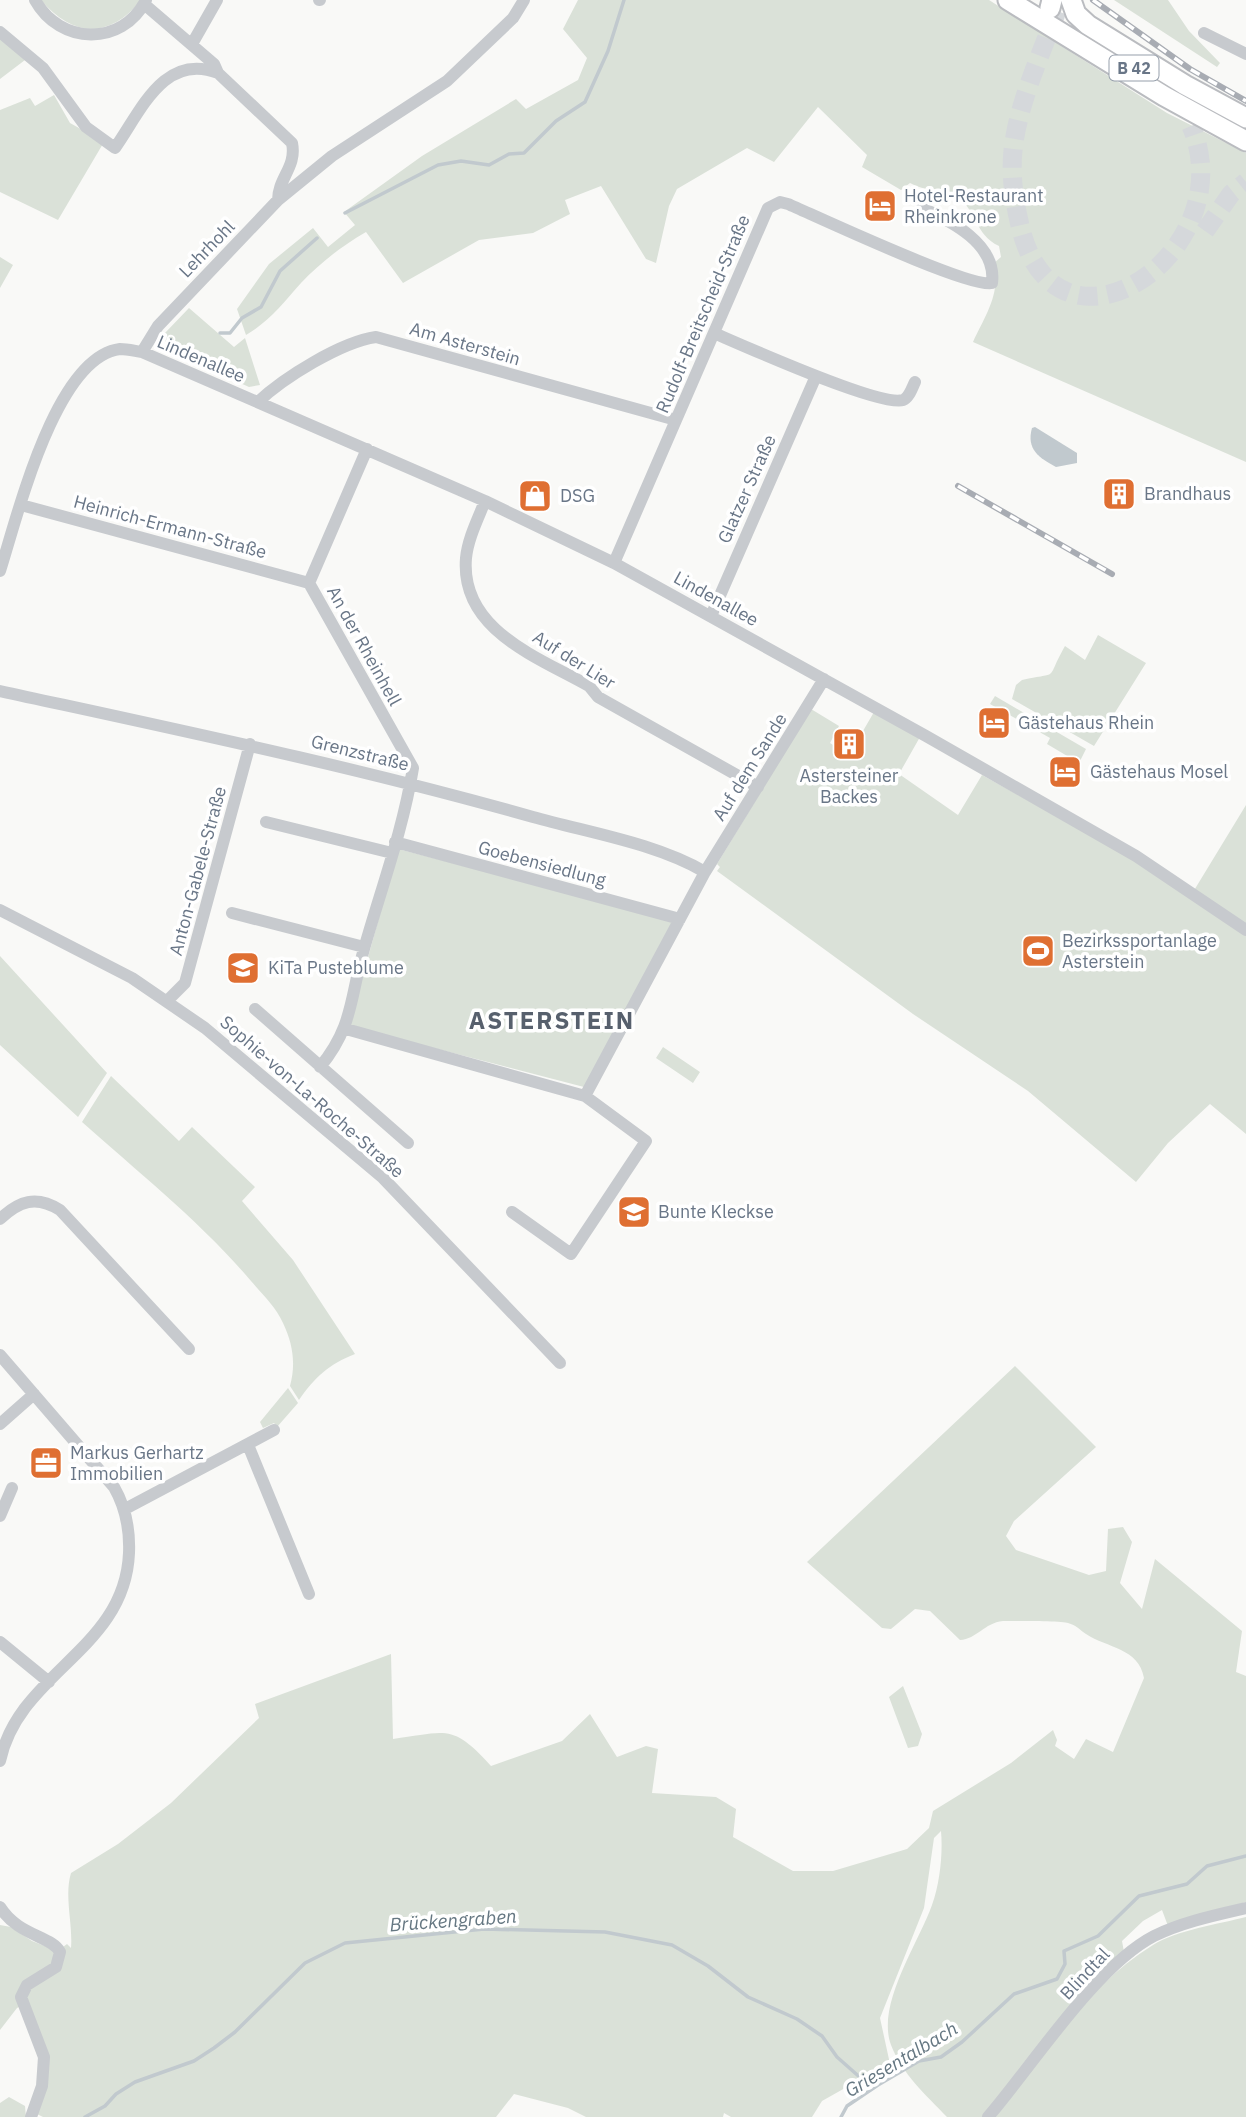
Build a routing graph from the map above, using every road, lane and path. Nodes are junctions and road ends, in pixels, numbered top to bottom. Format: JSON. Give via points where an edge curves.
{"nodes":[{"id":1,"x":36,"y":0,"type":"edge"},
{"id":2,"x":217,"y":0,"type":"edge"},
{"id":3,"x":524,"y":0,"type":"edge"},
{"id":4,"x":1009,"y":0,"type":"edge"},
{"id":5,"x":1025,"y":0,"type":"edge"},
{"id":6,"x":145,"y":2,"type":"edge"},
{"id":7,"x":1058,"y":4,"type":"edge"},
{"id":8,"x":0,"y":32,"type":"edge"},
{"id":9,"x":1204,"y":33,"type":"dead end"},
{"id":10,"x":192,"y":44,"type":"junction"},
{"id":11,"x":1246,"y":54,"type":"edge"},
{"id":12,"x":218,"y":73,"type":"junction"},
{"id":13,"x":1164,"y":96,"type":"junction"},
{"id":14,"x":1246,"y":118,"type":"edge"},
{"id":15,"x":1191,"y":126,"type":"tunnel mouth"},
{"id":16,"x":1246,"y":130,"type":"edge"},
{"id":17,"x":1246,"y":141,"type":"edge"},
{"id":18,"x":278,"y":200,"type":"junction"},
{"id":19,"x":922,"y":208,"type":"dead end"},
{"id":20,"x":714,"y":333,"type":"junction"},
{"id":21,"x":142,"y":352,"type":"junction"},
{"id":22,"x":816,"y":376,"type":"junction"},
{"id":23,"x":915,"y":382,"type":"dead end"},
{"id":24,"x":258,"y":402,"type":"junction"},
{"id":25,"x":676,"y":420,"type":"junction"},
{"id":26,"x":367,"y":449,"type":"junction"},
{"id":27,"x":485,"y":501,"type":"junction"},
{"id":28,"x":21,"y":505,"type":"junction"},
{"id":29,"x":614,"y":563,"type":"junction"},
{"id":30,"x":0,"y":571,"type":"edge"},
{"id":31,"x":309,"y":583,"type":"junction"},
{"id":32,"x":711,"y":616,"type":"junction"},
{"id":33,"x":824,"y":679,"type":"junction"},
{"id":34,"x":0,"y":691,"type":"edge"},
{"id":35,"x":250,"y":744,"type":"junction"},
{"id":36,"x":410,"y":783,"type":"junction"},
{"id":37,"x":758,"y":787,"type":"junction"},
{"id":38,"x":265,"y":822,"type":"dead end"},
{"id":39,"x":394,"y":848,"type":"junction"},
{"id":40,"x":705,"y":872,"type":"junction"},
{"id":41,"x":0,"y":910,"type":"edge"},
{"id":42,"x":232,"y":913,"type":"dead end"},
{"id":43,"x":680,"y":919,"type":"junction"},
{"id":44,"x":1246,"y":930,"type":"edge"},
{"id":45,"x":364,"y":947,"type":"junction"},
{"id":46,"x":168,"y":1000,"type":"junction"},
{"id":47,"x":254,"y":1009,"type":"dead end"},
{"id":48,"x":346,"y":1030,"type":"junction"},
{"id":49,"x":320,"y":1067,"type":"junction"},
{"id":50,"x":585,"y":1096,"type":"junction"},
{"id":51,"x":408,"y":1143,"type":"dead end"},
{"id":52,"x":512,"y":1212,"type":"dead end"},
{"id":53,"x":0,"y":1219,"type":"edge"},
{"id":54,"x":189,"y":1349,"type":"dead end"},
{"id":55,"x":0,"y":1355,"type":"edge"},
{"id":56,"x":560,"y":1363,"type":"dead end"},
{"id":57,"x":34,"y":1394,"type":"junction"},
{"id":58,"x":0,"y":1424,"type":"edge"},
{"id":59,"x":274,"y":1430,"type":"dead end"},
{"id":60,"x":248,"y":1445,"type":"junction"},
{"id":61,"x":12,"y":1488,"type":"dead end"},
{"id":62,"x":125,"y":1509,"type":"junction"},
{"id":63,"x":0,"y":1516,"type":"edge"},
{"id":64,"x":310,"y":1594,"type":"dead end"},
{"id":65,"x":0,"y":1642,"type":"edge"},
{"id":66,"x":49,"y":1682,"type":"junction"},
{"id":67,"x":0,"y":1760,"type":"edge"},
{"id":68,"x":0,"y":1907,"type":"edge"},
{"id":69,"x":1246,"y":1908,"type":"edge"},
{"id":70,"x":31,"y":2117,"type":"edge"},
{"id":71,"x":988,"y":2117,"type":"edge"}],
"edges":[{"from":1,"to":6,"type":"street","via":[[56,24],[90,35],[122,27]]},
{"from":2,"to":10,"type":"street"},
{"from":3,"to":18,"type":"street","name":"Lehrhohl","via":[[513,18],[447,81],[332,156]]},
{"from":4,"to":13,"type":"highway","number":"B 42"},
{"from":5,"to":16,"type":"highway","number":"B 42","via":[[1133,68]]},
{"from":6,"to":10,"type":"street"},
{"from":7,"to":14,"type":"highway","via":[[1087,26]]},
{"from":8,"to":12,"type":"street","via":[[43,68],[86,127],[115,148],[162,79],[175,72],[205,68]]},
{"from":9,"to":11,"type":"street"},
{"from":10,"to":12,"type":"street"},
{"from":12,"to":18,"type":"street","via":[[292,143],[291,167],[278,185]]},
{"from":13,"to":15,"type":"highway"},
{"from":13,"to":17,"type":"highway","number":"B 42"},
{"from":18,"to":21,"type":"street","name":"Lehrhohl","via":[[159,326]]},
{"from":19,"to":20,"type":"street","name":"Rudolf-Breitscheid-Straße","via":[[951,221],[975,242],[991,269],[992,283],[971,280],[780,202],[768,208]]},
{"from":20,"to":22,"type":"street"},
{"from":20,"to":25,"type":"street","name":"Rudolf-Breitscheid-Straße"},
{"from":21,"to":24,"type":"street","name":"Lindenallee"},
{"from":21,"to":28,"type":"street","via":[[112,352],[93,362],[77,380],[43,438]]},
{"from":22,"to":23,"type":"street","via":[[893,400],[907,397]]},
{"from":22,"to":32,"type":"street","name":"Glatzer Straße"},
{"from":24,"to":25,"type":"street","name":"Am Asterstein","via":[[272,388],[352,343],[376,337]]},
{"from":24,"to":26,"type":"street","name":"Lindenallee"},
{"from":25,"to":29,"type":"street","name":"Rudolf-Breitscheid-Straße"},
{"from":26,"to":27,"type":"street","name":"Lindenallee"},
{"from":26,"to":31,"type":"street","name":"An der Rheinhell"},
{"from":27,"to":29,"type":"street","name":"Lindenallee"},
{"from":27,"to":37,"type":"street","name":"Auf der Lier","via":[[469,544],[466,572],[472,599],[485,621],[502,636],[589,686],[598,697]]},
{"from":28,"to":30,"type":"street"},
{"from":28,"to":31,"type":"street","name":"Heinrich-Ermann-Straße"},
{"from":29,"to":32,"type":"street","name":"Lindenallee"},
{"from":31,"to":36,"type":"street","name":"An der Rheinhell","via":[[413,768]]},
{"from":32,"to":33,"type":"street","name":"Lindenallee"},
{"from":33,"to":37,"type":"street","name":"Auf dem Sande"},
{"from":33,"to":44,"type":"street","name":"Lindenallee","via":[[1136,856]]},
{"from":34,"to":35,"type":"street","name":"Grenzstraße"},
{"from":35,"to":36,"type":"street","name":"Grenzstraße"},
{"from":35,"to":46,"type":"street","name":"Anton-Gabele-Straße","via":[[186,983]]},
{"from":36,"to":39,"type":"street"},
{"from":36,"to":40,"type":"street","name":"Grenzstraße","via":[[662,853]]},
{"from":37,"to":40,"type":"street","name":"Auf dem Sande"},
{"from":38,"to":39,"type":"street","name":"Goebensiedlung"},
{"from":39,"to":43,"type":"street","name":"Goebensiedlung"},
{"from":39,"to":45,"type":"street"},
{"from":40,"to":43,"type":"street"},
{"from":41,"to":46,"type":"street","name":"Sophie-von-La-Roche-Straße"},
{"from":42,"to":45,"type":"street"},
{"from":43,"to":50,"type":"street"},
{"from":45,"to":48,"type":"street"},
{"from":46,"to":56,"type":"street","name":"Sophie-von-La-Roche-Straße","via":[[383,1178]]},
{"from":47,"to":49,"type":"street"},
{"from":48,"to":49,"type":"street"},
{"from":48,"to":50,"type":"street"},
{"from":49,"to":51,"type":"street"},
{"from":50,"to":52,"type":"street","via":[[646,1142],[571,1254]]},
{"from":53,"to":54,"type":"street","via":[[26,1201],[60,1210]]},
{"from":55,"to":57,"type":"street"},
{"from":57,"to":58,"type":"street"},
{"from":57,"to":62,"type":"street","via":[[102,1471]]},
{"from":59,"to":60,"type":"street"},
{"from":60,"to":62,"type":"street"},
{"from":60,"to":64,"type":"street"},
{"from":61,"to":63,"type":"street"},
{"from":62,"to":66,"type":"street","via":[[128,1569],[118,1603]]},
{"from":65,"to":66,"type":"street"},
{"from":66,"to":67,"type":"street","via":[[20,1713]]},
{"from":68,"to":70,"type":"street","via":[[17,1928],[51,1942],[60,1952],[56,1967],[27,1985],[21,1997],[44,2057],[42,2086]]},
{"from":69,"to":71,"type":"street","name":"Blindtal","via":[[1153,1936],[1120,1961]]}]}
